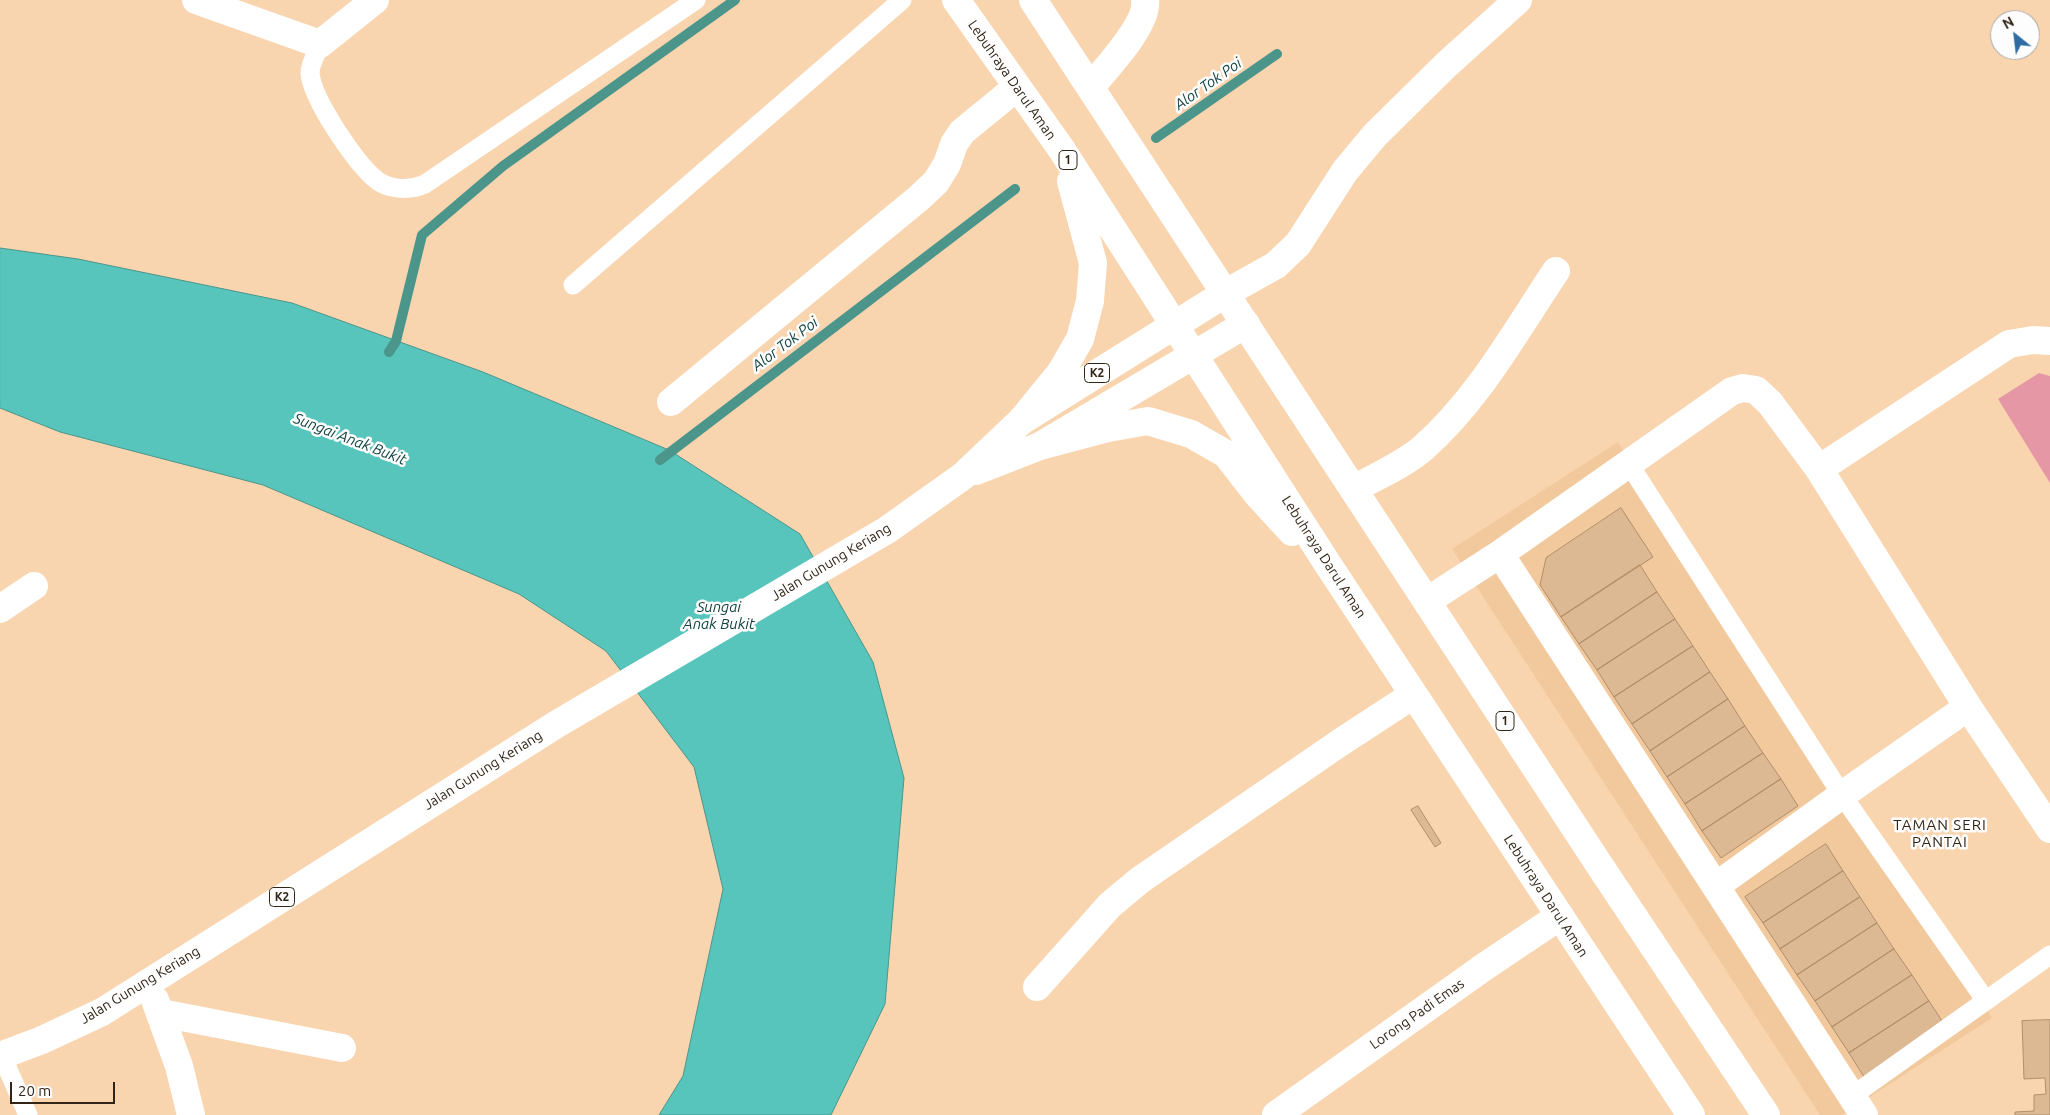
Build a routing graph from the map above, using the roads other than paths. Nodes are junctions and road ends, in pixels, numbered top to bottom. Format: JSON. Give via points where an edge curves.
{"nodes":[{"id":1,"x":196,"y":0,"type":"edge"},
{"id":2,"x":375,"y":0,"type":"edge"},
{"id":3,"x":696,"y":0,"type":"edge"},
{"id":4,"x":902,"y":0,"type":"edge"},
{"id":5,"x":956,"y":0,"type":"edge"},
{"id":6,"x":1033,"y":0,"type":"edge"},
{"id":7,"x":1145,"y":0,"type":"edge"},
{"id":8,"x":1518,"y":0,"type":"edge"},
{"id":9,"x":320,"y":44,"type":"junction"},
{"id":10,"x":1017,"y":87,"type":"junction"},
{"id":11,"x":1091,"y":87,"type":"junction"},
{"id":12,"x":1062,"y":150,"type":"junction"},
{"id":13,"x":1556,"y":272,"type":"dead end"},
{"id":14,"x":573,"y":285,"type":"dead end"},
{"id":15,"x":1226,"y":293,"type":"junction"},
{"id":16,"x":1246,"y":324,"type":"junction"},
{"id":17,"x":1174,"y":325,"type":"junction"},
{"id":18,"x":2050,"y":341,"type":"edge"},
{"id":19,"x":1194,"y":356,"type":"junction"},
{"id":20,"x":671,"y":402,"type":"dead end"},
{"id":21,"x":1021,"y":421,"type":"junction"},
{"id":22,"x":1040,"y":446,"type":"junction"},
{"id":23,"x":1629,"y":464,"type":"junction"},
{"id":24,"x":1819,"y":469,"type":"junction"},
{"id":25,"x":963,"y":476,"type":"junction"},
{"id":26,"x":1354,"y":490,"type":"junction"},
{"id":27,"x":1500,"y":554,"type":"junction"},
{"id":28,"x":1327,"y":563,"type":"junction"},
{"id":29,"x":34,"y":586,"type":"dead end"},
{"id":30,"x":1427,"y":602,"type":"junction"},
{"id":31,"x":0,"y":609,"type":"edge"},
{"id":32,"x":1413,"y":695,"type":"junction"},
{"id":33,"x":1968,"y":707,"type":"junction"},
{"id":34,"x":1842,"y":794,"type":"junction"},
{"id":35,"x":2050,"y":830,"type":"edge"},
{"id":36,"x":1716,"y":886,"type":"junction"},
{"id":37,"x":1560,"y":916,"type":"junction"},
{"id":38,"x":2050,"y":955,"type":"edge"},
{"id":39,"x":147,"y":983,"type":"junction"},
{"id":40,"x":1037,"y":987,"type":"dead end"},
{"id":41,"x":1986,"y":1000,"type":"junction"},
{"id":42,"x":161,"y":1013,"type":"junction"},
{"id":43,"x":342,"y":1048,"type":"dead end"},
{"id":44,"x":1,"y":1056,"type":"edge"},
{"id":45,"x":1858,"y":1106,"type":"edge"},
{"id":46,"x":28,"y":1115,"type":"edge"},
{"id":47,"x":191,"y":1115,"type":"edge"},
{"id":48,"x":1276,"y":1115,"type":"edge"},
{"id":49,"x":1691,"y":1115,"type":"edge"},
{"id":50,"x":1766,"y":1115,"type":"edge"}],
"edges":[{"from":1,"to":9,"type":"main road"},
{"from":2,"to":9,"type":"main road"},
{"from":3,"to":9,"type":"lane","via":[[414,189],[393,188],[375,178],[335,129],[314,92],[310,71]]},
{"from":4,"to":14,"type":"lane"},
{"from":5,"to":10,"type":"main road","name":"Lebuhraya Darul Aman","number":"1"},
{"from":6,"to":11,"type":"main road","number":"1"},
{"from":7,"to":11,"type":"main road","via":[[1146,8],[1138,27]]},
{"from":8,"to":15,"type":"main road","name":"Jalan Gunung Keriang","via":[[1375,135],[1345,171],[1298,244],[1276,265]]},
{"from":10,"to":12,"type":"main road","name":"Lebuhraya Darul Aman","number":"1"},
{"from":10,"to":20,"type":"main road","via":[[962,132],[936,182],[919,198]]},
{"from":11,"to":15,"type":"main road","number":"1"},
{"from":12,"to":17,"type":"main road","name":"Lebuhraya Darul Aman","number":"1"},
{"from":12,"to":21,"type":"main road","via":[[1093,263],[1090,301],[1080,339],[1061,372]]},
{"from":13,"to":26,"type":"main road","via":[[1475,393],[1450,422],[1421,450]]},
{"from":15,"to":16,"type":"main road","number":"1"},
{"from":15,"to":17,"type":"main road","name":"Jalan Gunung Keriang","number":"K2"},
{"from":16,"to":19,"type":"main road","name":"Jalan Gunung Keriang","number":"K2"},
{"from":16,"to":26,"type":"main road","number":"1"},
{"from":17,"to":19,"type":"main road","name":"Lebuhraya Darul Aman","number":"1"},
{"from":17,"to":21,"type":"main road","name":"Jalan Gunung Keriang","number":"K2"},
{"from":18,"to":24,"type":"main road","via":[[2009,344]]},
{"from":19,"to":22,"type":"main road","name":"Jalan Gunung Keriang","number":"K2"},
{"from":19,"to":28,"type":"main road","name":"Lebuhraya Darul Aman","number":"1"},
{"from":21,"to":25,"type":"main road","name":"Jalan Gunung Keriang","number":"K2"},
{"from":22,"to":25,"type":"main road","name":"Jalan Gunung Keriang","number":"K2"},
{"from":22,"to":28,"type":"main road","via":[[1148,421],[1191,434],[1226,454],[1283,524]]},
{"from":23,"to":24,"type":"main road","via":[[1732,391],[1743,388],[1756,390],[1770,403]]},
{"from":23,"to":27,"type":"main road"},
{"from":23,"to":34,"type":"lane"},
{"from":24,"to":33,"type":"main road"},
{"from":25,"to":39,"type":"main road","name":"Jalan Gunung Keriang","number":"K2","via":[[887,530],[556,724]]},
{"from":26,"to":30,"type":"main road","number":"1"},
{"from":27,"to":30,"type":"main road"},
{"from":27,"to":36,"type":"main road"},
{"from":28,"to":32,"type":"main road","name":"Lebuhraya Darul Aman","number":"1"},
{"from":29,"to":31,"type":"main road"},
{"from":30,"to":50,"type":"main road","number":"1"},
{"from":32,"to":37,"type":"main road","name":"Lebuhraya Darul Aman","number":"1"},
{"from":32,"to":40,"type":"main road","via":[[1140,880],[1110,905]]},
{"from":33,"to":34,"type":"main road"},
{"from":33,"to":35,"type":"main road"},
{"from":34,"to":36,"type":"main road"},
{"from":34,"to":41,"type":"lane"},
{"from":36,"to":45,"type":"main road"},
{"from":37,"to":48,"type":"main road","name":"Lorong Padi Emas"},
{"from":37,"to":49,"type":"main road","name":"Lebuhraya Darul Aman","number":"1"},
{"from":38,"to":41,"type":"lane"},
{"from":39,"to":42,"type":"main road"},
{"from":39,"to":44,"type":"main road","name":"Jalan Gunung Keriang","number":"K2","via":[[102,1012]]},
{"from":41,"to":45,"type":"lane"},
{"from":42,"to":43,"type":"main road"},
{"from":42,"to":47,"type":"main road"},
{"from":44,"to":46,"type":"lane"}]}
